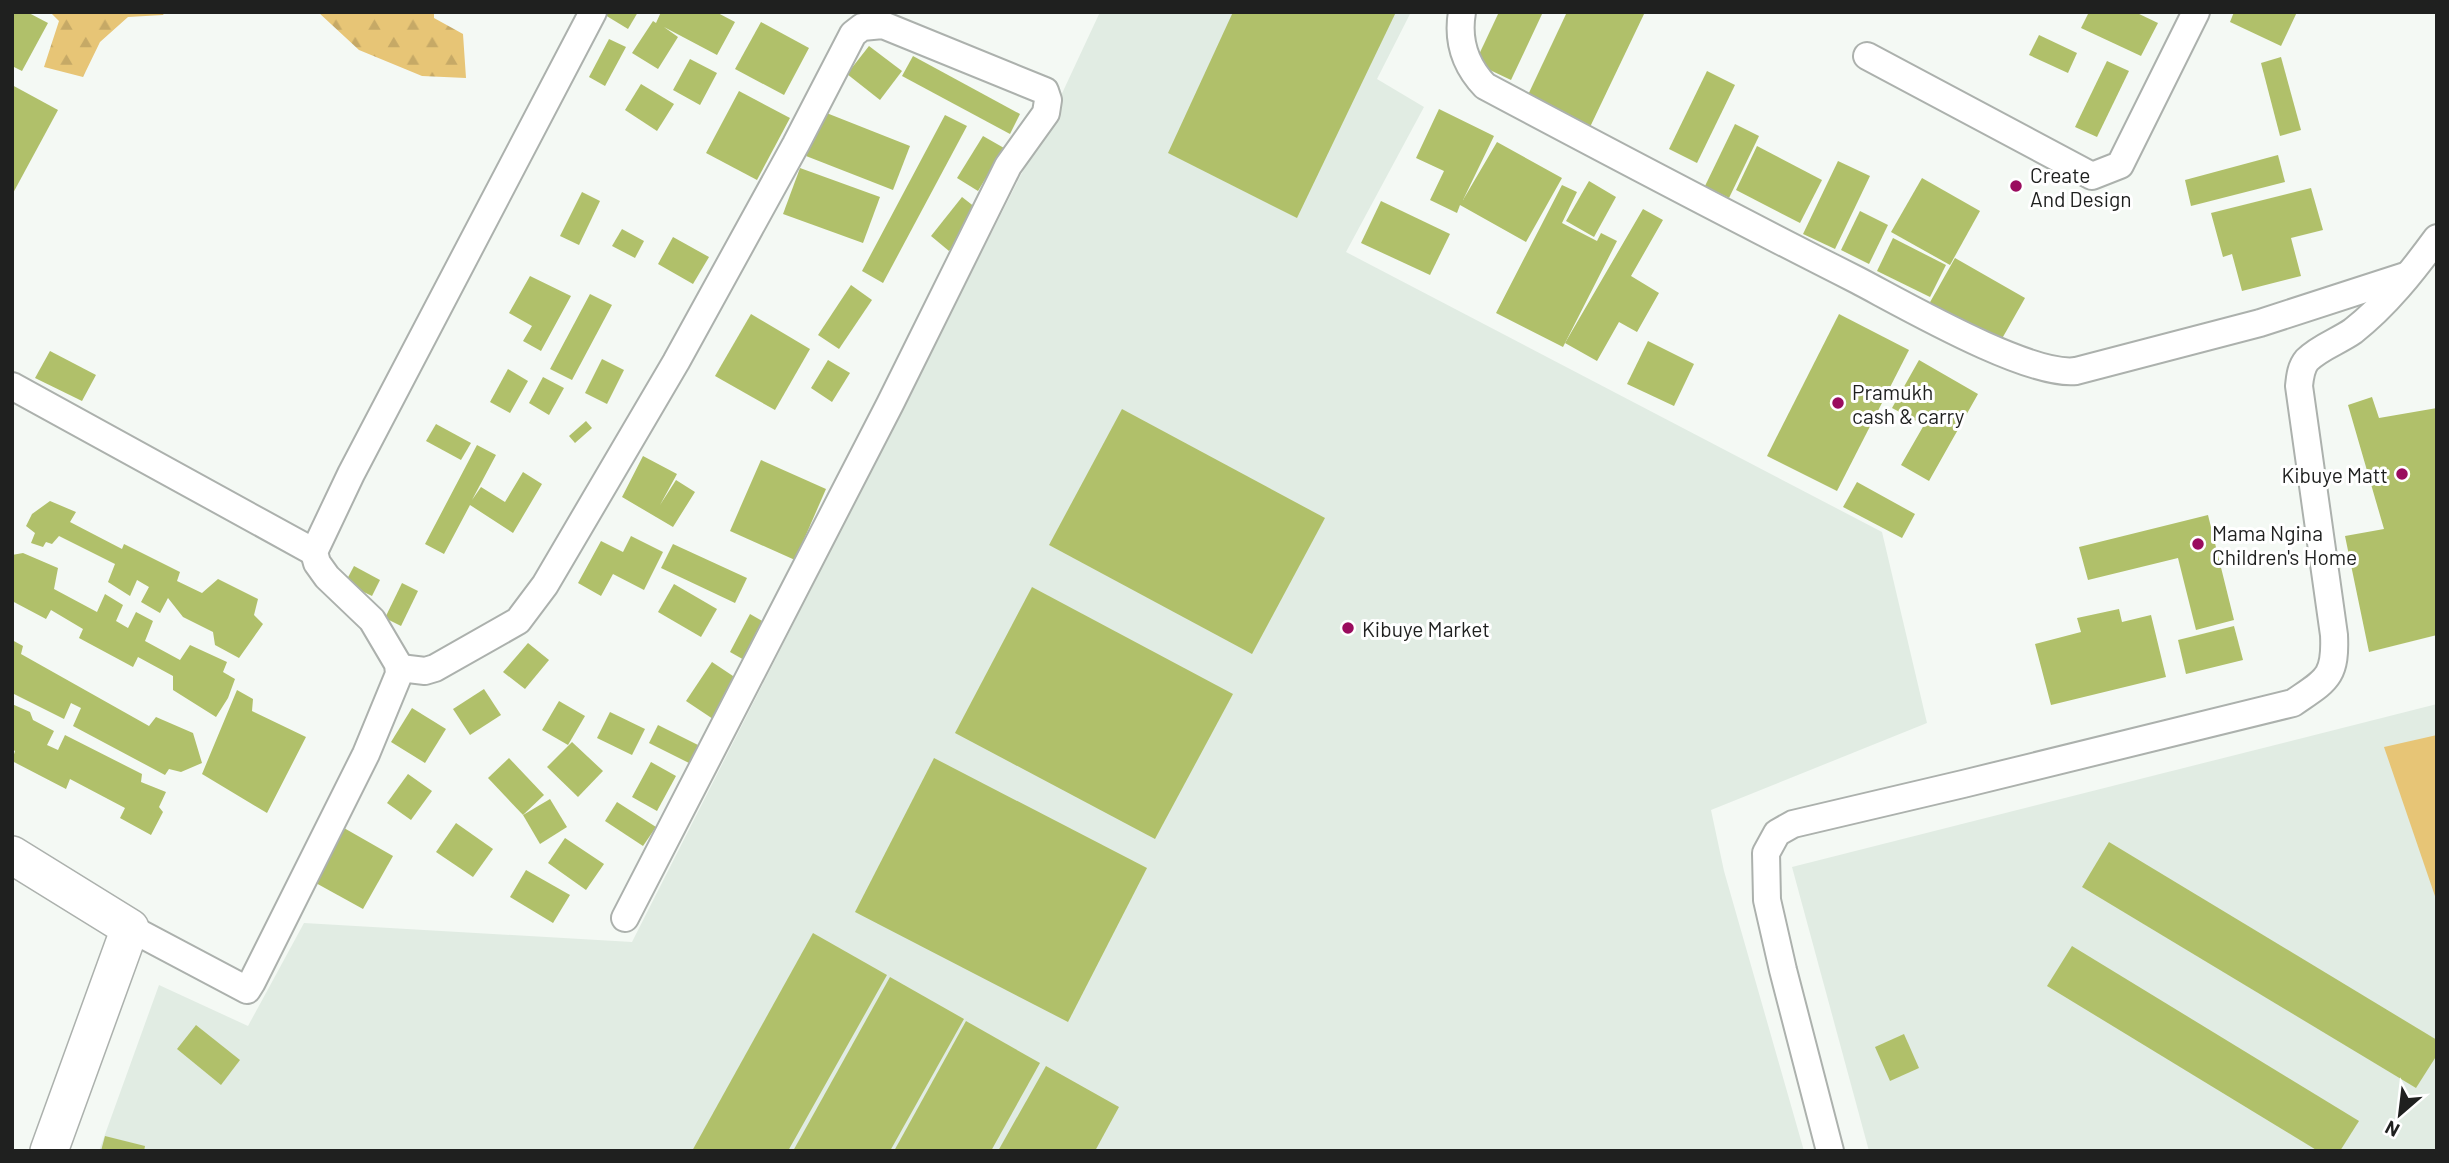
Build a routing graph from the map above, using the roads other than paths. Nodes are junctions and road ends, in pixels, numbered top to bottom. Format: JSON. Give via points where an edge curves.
{"nodes":[{"id":1,"x":593,"y":12,"type":"edge"},
{"id":2,"x":1462,"y":12,"type":"edge"},
{"id":3,"x":2196,"y":12,"type":"edge"},
{"id":4,"x":1867,"y":56,"type":"dead end"},
{"id":5,"x":2437,"y":238,"type":"edge"},
{"id":6,"x":2410,"y":275,"type":"junction"},
{"id":7,"x":12,"y":386,"type":"edge"},
{"id":8,"x":314,"y":552,"type":"junction"},
{"id":9,"x":400,"y":668,"type":"junction"},
{"id":10,"x":12,"y":855,"type":"edge"},
{"id":11,"x":625,"y":918,"type":"dead end"},
{"id":12,"x":130,"y":928,"type":"junction"},
{"id":13,"x":49,"y":1151,"type":"edge"},
{"id":14,"x":1830,"y":1151,"type":"edge"}],
"edges":[{"from":1,"to":8,"type":"street"},
{"from":2,"to":6,"type":"street","via":[[1460,35],[1466,63],[1485,86],[1975,340],[2049,370],[2076,371],[2259,323]]},
{"from":3,"to":4,"type":"street","via":[[2120,164],[2092,176]]},
{"from":5,"to":6,"type":"street"},
{"from":6,"to":14,"type":"street","via":[[2369,317],[2306,361],[2301,370],[2299,386],[2334,635],[2328,678],[2293,702],[1793,824],[1777,833],[1766,853],[1767,900]]},
{"from":7,"to":8,"type":"street"},
{"from":8,"to":9,"type":"street","via":[[320,569],[372,620]]},
{"from":9,"to":11,"type":"street","via":[[435,668],[496,635],[518,621],[545,585],[682,350],[853,34],[862,27],[883,25],[1045,91],[1046,113],[1008,166]]},
{"from":9,"to":12,"type":"street","via":[[366,754],[247,990]]},
{"from":10,"to":12,"type":"main road"},
{"from":12,"to":13,"type":"main road"}]}
